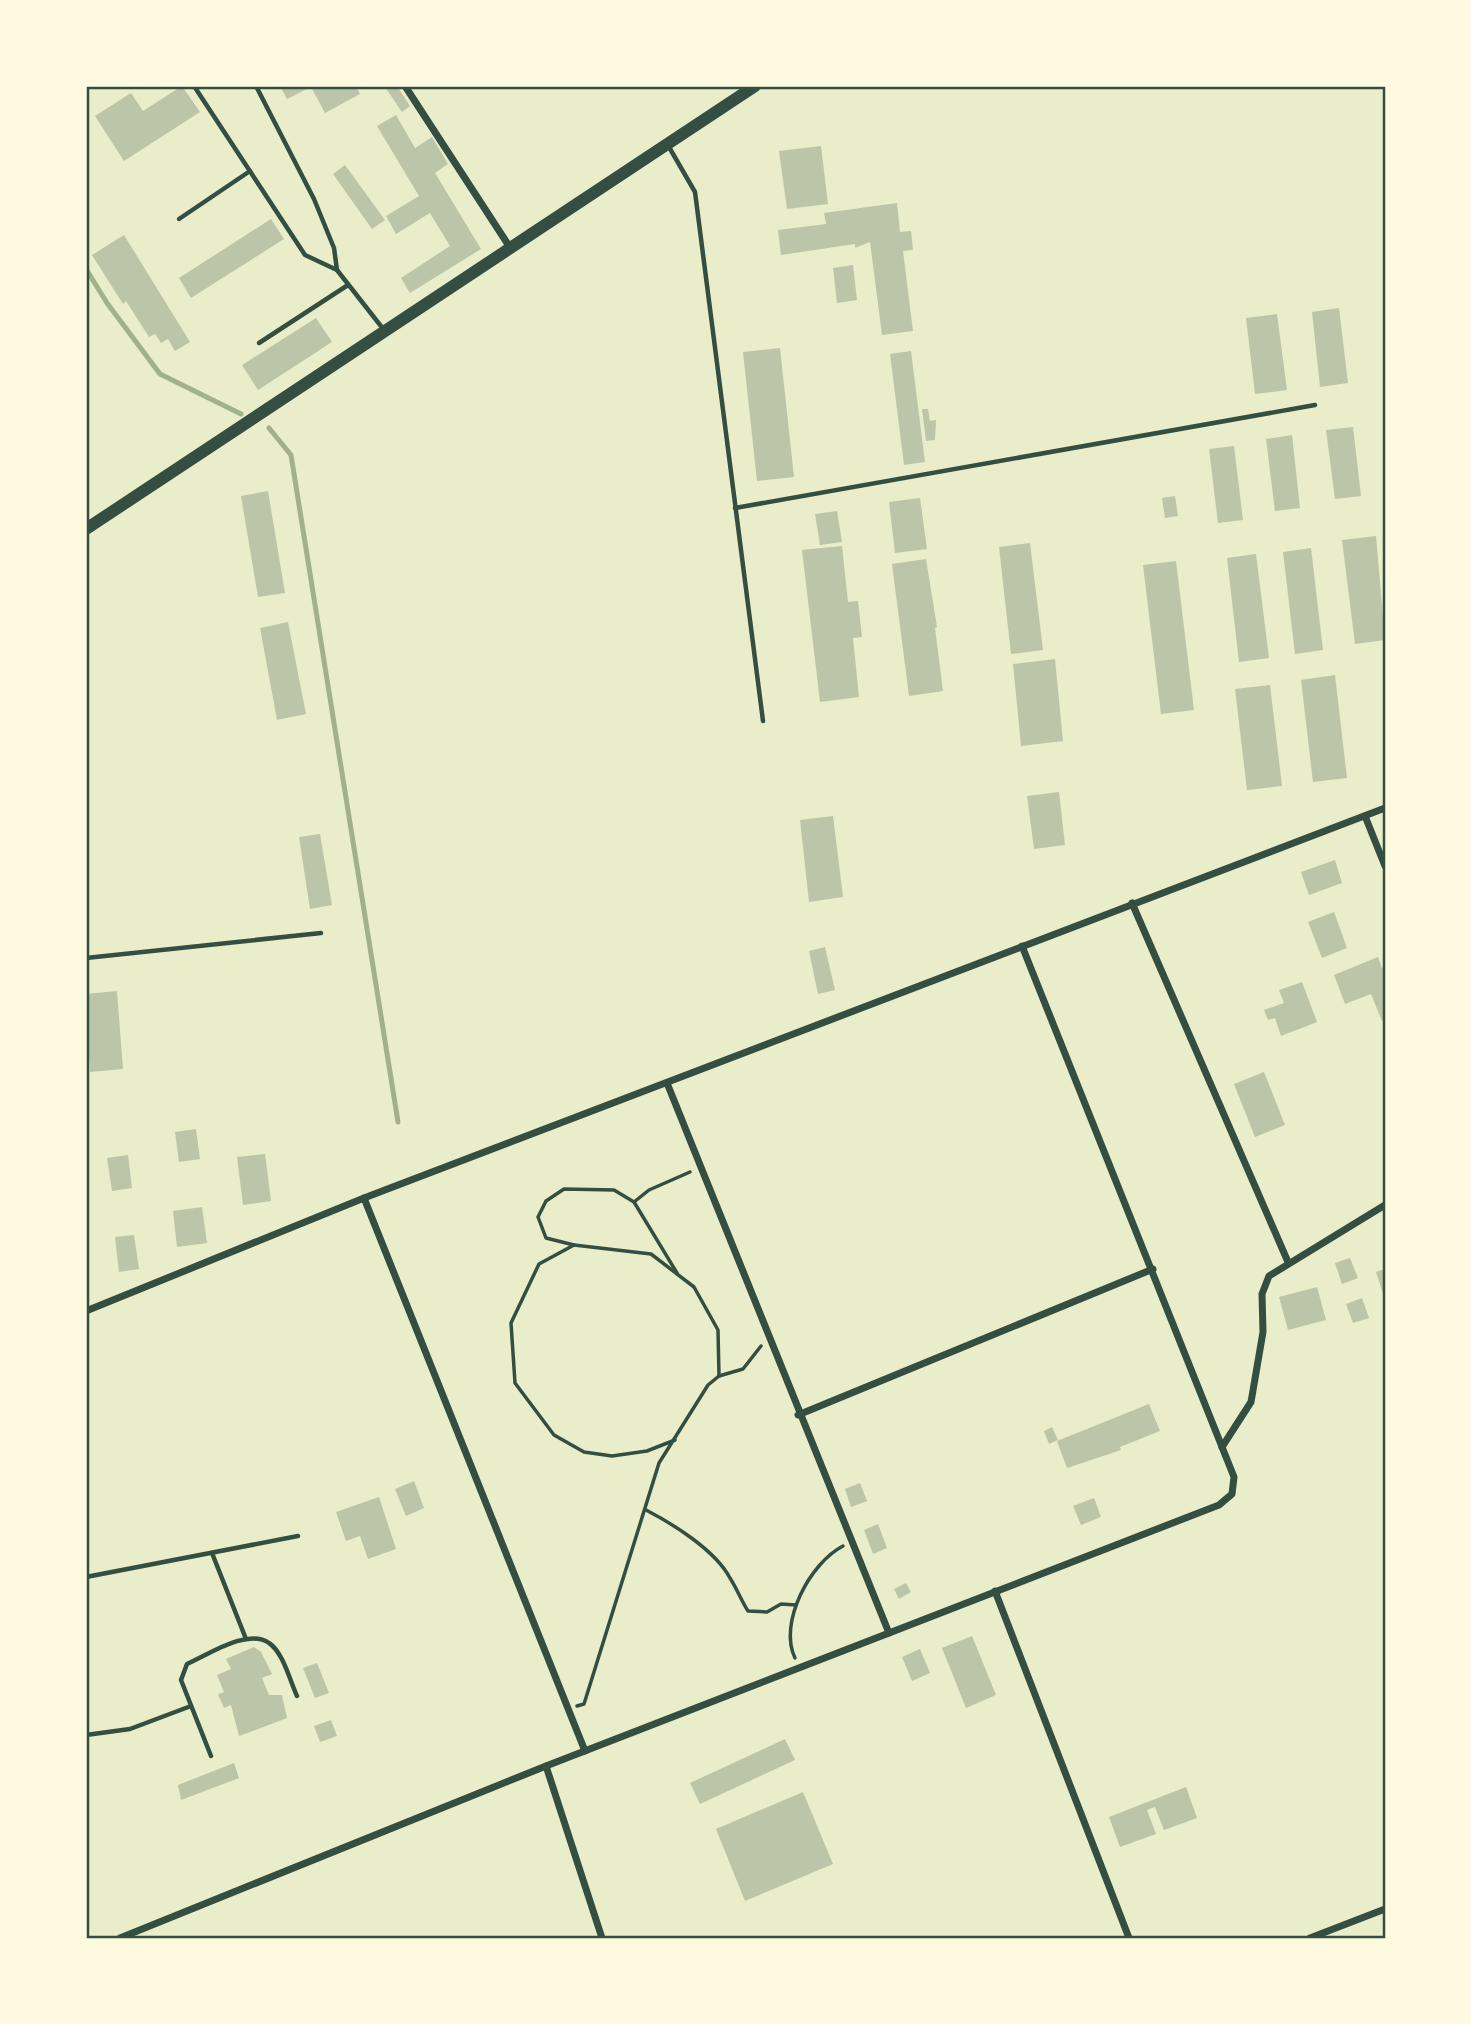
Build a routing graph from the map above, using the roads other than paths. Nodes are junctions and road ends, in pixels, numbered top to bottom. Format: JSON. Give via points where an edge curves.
{"nodes":[{"id":1,"x":194,"y":86,"type":"edge"},
{"id":2,"x":256,"y":86,"type":"edge"},
{"id":3,"x":405,"y":86,"type":"edge"},
{"id":4,"x":755,"y":86,"type":"edge"},
{"id":5,"x":667,"y":143,"type":"junction"},
{"id":6,"x":250,"y":171,"type":"junction"},
{"id":7,"x":179,"y":219,"type":"dead end"},
{"id":8,"x":509,"y":246,"type":"junction"},
{"id":9,"x":337,"y":270,"type":"junction"},
{"id":10,"x":348,"y":285,"type":"junction"},
{"id":11,"x":384,"y":331,"type":"junction"},
{"id":12,"x":259,"y":343,"type":"dead end"},
{"id":13,"x":1315,"y":405,"type":"dead end"},
{"id":14,"x":735,"y":509,"type":"junction"},
{"id":15,"x":86,"y":529,"type":"edge"},
{"id":16,"x":763,"y":721,"type":"dead end"},
{"id":17,"x":1385,"y":808,"type":"edge"},
{"id":18,"x":1365,"y":816,"type":"junction"},
{"id":19,"x":1385,"y":866,"type":"edge"},
{"id":20,"x":1132,"y":903,"type":"junction"},
{"id":21,"x":321,"y":933,"type":"dead end"},
{"id":22,"x":1022,"y":946,"type":"junction"},
{"id":23,"x":86,"y":958,"type":"edge"},
{"id":24,"x":667,"y":1083,"type":"junction"},
{"id":25,"x":365,"y":1198,"type":"junction"},
{"id":26,"x":1385,"y":1205,"type":"edge"},
{"id":27,"x":1288,"y":1262,"type":"junction"},
{"id":28,"x":1153,"y":1269,"type":"junction"},
{"id":29,"x":86,"y":1311,"type":"edge"},
{"id":30,"x":798,"y":1415,"type":"junction"},
{"id":31,"x":1222,"y":1447,"type":"junction"},
{"id":32,"x":298,"y":1536,"type":"dead end"},
{"id":33,"x":212,"y":1553,"type":"junction"},
{"id":34,"x":86,"y":1577,"type":"edge"},
{"id":35,"x":995,"y":1591,"type":"junction"},
{"id":36,"x":889,"y":1633,"type":"junction"},
{"id":37,"x":246,"y":1639,"type":"junction"},
{"id":38,"x":297,"y":1696,"type":"dead end"},
{"id":39,"x":191,"y":1706,"type":"junction"},
{"id":40,"x":86,"y":1735,"type":"edge"},
{"id":41,"x":585,"y":1751,"type":"junction"},
{"id":42,"x":211,"y":1756,"type":"dead end"},
{"id":43,"x":546,"y":1766,"type":"junction"},
{"id":44,"x":1385,"y":1909,"type":"edge"},
{"id":45,"x":120,"y":1938,"type":"edge"},
{"id":46,"x":602,"y":1938,"type":"edge"},
{"id":47,"x":1129,"y":1938,"type":"edge"},
{"id":48,"x":1310,"y":1938,"type":"edge"}],
"edges":[{"from":1,"to":6,"type":"lane"},
{"from":2,"to":9,"type":"lane","via":[[314,199],[334,248]]},
{"from":3,"to":8,"type":"street"},
{"from":4,"to":5,"type":"main road"},
{"from":5,"to":8,"type":"main road"},
{"from":5,"to":14,"type":"lane","via":[[695,192]]},
{"from":6,"to":7,"type":"lane"},
{"from":6,"to":9,"type":"lane","via":[[305,255]]},
{"from":8,"to":11,"type":"main road"},
{"from":9,"to":10,"type":"lane"},
{"from":10,"to":11,"type":"lane"},
{"from":10,"to":12,"type":"lane"},
{"from":11,"to":15,"type":"main road"},
{"from":13,"to":14,"type":"lane"},
{"from":14,"to":16,"type":"lane"},
{"from":17,"to":18,"type":"street"},
{"from":18,"to":19,"type":"street"},
{"from":18,"to":20,"type":"street"},
{"from":20,"to":22,"type":"street"},
{"from":20,"to":27,"type":"street"},
{"from":21,"to":23,"type":"lane"},
{"from":22,"to":24,"type":"street"},
{"from":22,"to":28,"type":"street"},
{"from":24,"to":25,"type":"street"},
{"from":24,"to":30,"type":"street"},
{"from":25,"to":29,"type":"street"},
{"from":25,"to":41,"type":"street"},
{"from":26,"to":27,"type":"street"},
{"from":27,"to":31,"type":"street","via":[[1269,1276],[1262,1294],[1263,1332],[1251,1402]]},
{"from":28,"to":30,"type":"street"},
{"from":28,"to":31,"type":"street"},
{"from":30,"to":36,"type":"street"},
{"from":31,"to":35,"type":"street","via":[[1234,1486],[1219,1505]]},
{"from":32,"to":33,"type":"lane"},
{"from":33,"to":34,"type":"lane"},
{"from":33,"to":37,"type":"lane"},
{"from":35,"to":36,"type":"street"},
{"from":35,"to":47,"type":"street"},
{"from":36,"to":41,"type":"street"},
{"from":37,"to":38,"type":"lane","via":[[270,1643]]},
{"from":37,"to":39,"type":"lane","via":[[187,1664],[181,1680]]},
{"from":39,"to":40,"type":"lane","via":[[130,1729]]},
{"from":39,"to":42,"type":"lane"},
{"from":41,"to":43,"type":"street"},
{"from":43,"to":45,"type":"street"},
{"from":43,"to":46,"type":"street"},
{"from":44,"to":48,"type":"street"}]}
